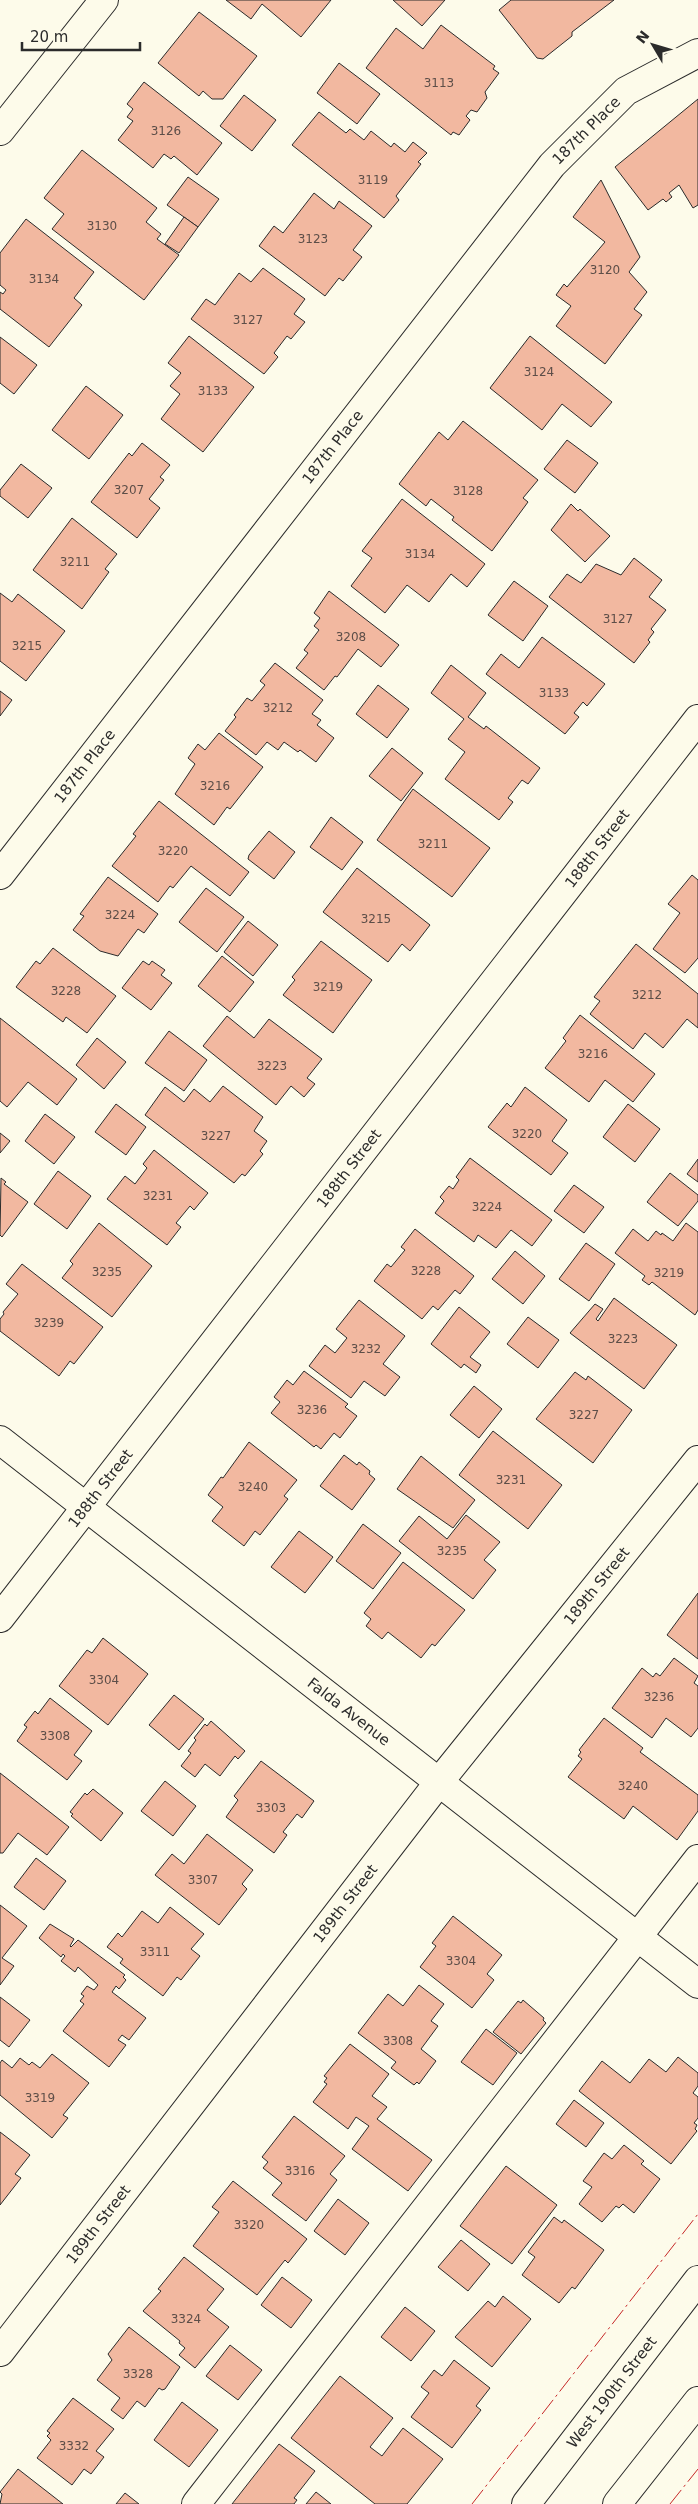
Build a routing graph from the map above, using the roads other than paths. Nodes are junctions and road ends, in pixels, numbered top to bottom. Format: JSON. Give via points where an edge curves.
{"nodes":[{"id":1,"x":104,"y":0,"type":"edge"},
{"id":2,"x":698,"y":53,"type":"edge"},
{"id":3,"x":0,"y":131,"type":"edge"},
{"id":4,"x":698,"y":719,"type":"edge"},
{"id":5,"x":0,"y":875,"type":"edge"},
{"id":6,"x":0,"y":1440,"type":"edge"},
{"id":7,"x":698,"y":1460,"type":"edge"},
{"id":8,"x":86,"y":1507,"type":"junction"},
{"id":9,"x":0,"y":1618,"type":"edge"},
{"id":10,"x":439,"y":1782,"type":"junction"},
{"id":11,"x":698,"y":1858,"type":"edge"},
{"id":12,"x":638,"y":1936,"type":"junction"},
{"id":13,"x":698,"y":1984,"type":"edge"},
{"id":14,"x":698,"y":2280,"type":"edge"},
{"id":15,"x":0,"y":2352,"type":"edge"},
{"id":16,"x":698,"y":2401,"type":"edge"},
{"id":17,"x":196,"y":2504,"type":"edge"},
{"id":18,"x":526,"y":2504,"type":"edge"},
{"id":19,"x":617,"y":2504,"type":"edge"}],
"edges":[{"from":1,"to":3,"type":"street"},
{"from":2,"to":5,"type":"street","name":"187th Place","via":[[626,91],[552,165]]},
{"from":4,"to":8,"type":"street","name":"188th Street"},
{"from":6,"to":8,"type":"street","name":"Falda Avenue"},
{"from":7,"to":10,"type":"street","name":"189th Street"},
{"from":8,"to":9,"type":"street","name":"188th Street"},
{"from":8,"to":10,"type":"street","name":"Falda Avenue"},
{"from":10,"to":12,"type":"street","name":"Falda Avenue"},
{"from":10,"to":15,"type":"street","name":"189th Street"},
{"from":11,"to":12,"type":"street"},
{"from":12,"to":13,"type":"street","name":"Falda Avenue"},
{"from":12,"to":17,"type":"street"},
{"from":14,"to":18,"type":"street","name":"West 190th Street"},
{"from":16,"to":19,"type":"street"}]}
